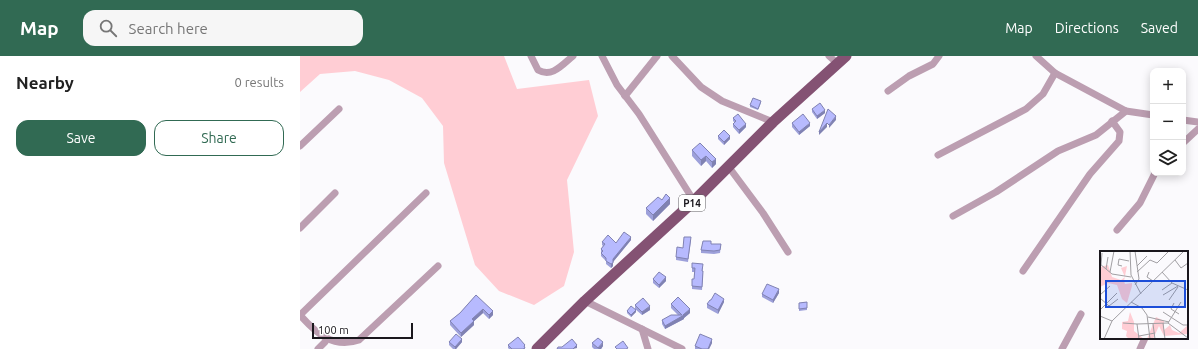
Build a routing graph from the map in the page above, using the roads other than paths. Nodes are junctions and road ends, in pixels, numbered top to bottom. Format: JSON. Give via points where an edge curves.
{"nodes":[{"id":1,"x":530,"y":56,"type":"edge"},
{"id":2,"x":573,"y":56,"type":"edge"},
{"id":3,"x":602,"y":56,"type":"edge"},
{"id":4,"x":657,"y":56,"type":"edge"},
{"id":5,"x":672,"y":56,"type":"edge"},
{"id":6,"x":829,"y":56,"type":"edge"},
{"id":7,"x":939,"y":56,"type":"edge"},
{"id":8,"x":1036,"y":56,"type":"edge"},
{"id":9,"x":842,"y":60,"type":"edge"},
{"id":10,"x":1055,"y":73,"type":"junction"},
{"id":11,"x":888,"y":91,"type":"dead end"},
{"id":12,"x":625,"y":96,"type":"junction"},
{"id":13,"x":339,"y":109,"type":"dead end"},
{"id":14,"x":1126,"y":111,"type":"junction"},
{"id":15,"x":1150,"y":115,"type":"edge"},
{"id":16,"x":1186,"y":120,"type":"edge"},
{"id":17,"x":1112,"y":121,"type":"junction"},
{"id":18,"x":774,"y":122,"type":"junction"},
{"id":19,"x":1198,"y":122,"type":"edge"},
{"id":20,"x":1198,"y":129,"type":"edge"},
{"id":21,"x":1186,"y":140,"type":"edge"},
{"id":22,"x":300,"y":146,"type":"edge"},
{"id":23,"x":938,"y":155,"type":"dead end"},
{"id":24,"x":728,"y":166,"type":"junction"},
{"id":25,"x":1154,"y":176,"type":"edge"},
{"id":26,"x":336,"y":193,"type":"dead end"},
{"id":27,"x":426,"y":193,"type":"dead end"},
{"id":28,"x":694,"y":201,"type":"junction"},
{"id":29,"x":953,"y":216,"type":"dead end"},
{"id":30,"x":300,"y":228,"type":"edge"},
{"id":31,"x":1117,"y":230,"type":"dead end"},
{"id":32,"x":788,"y":252,"type":"dead end"},
{"id":33,"x":438,"y":266,"type":"dead end"},
{"id":34,"x":1023,"y":271,"type":"dead end"},
{"id":35,"x":585,"y":301,"type":"junction"},
{"id":36,"x":1081,"y":314,"type":"dead end"},
{"id":37,"x":300,"y":315,"type":"edge"},
{"id":38,"x":642,"y":329,"type":"junction"},
{"id":39,"x":1145,"y":339,"type":"edge"},
{"id":40,"x":325,"y":342,"type":"junction"},
{"id":41,"x":318,"y":349,"type":"edge"},
{"id":42,"x":536,"y":349,"type":"edge"},
{"id":43,"x":648,"y":349,"type":"edge"},
{"id":44,"x":682,"y":349,"type":"edge"},
{"id":45,"x":1062,"y":349,"type":"edge"},
{"id":46,"x":1140,"y":349,"type":"edge"}],
"edges":[{"from":1,"to":2,"type":"street","via":[[538,70],[548,73]]},
{"from":3,"to":12,"type":"street"},
{"from":4,"to":12,"type":"street"},
{"from":5,"to":18,"type":"street","via":[[701,86],[722,101]]},
{"from":6,"to":9,"type":"street"},
{"from":7,"to":11,"type":"street","via":[[933,64],[909,76]]},
{"from":8,"to":10,"type":"street"},
{"from":9,"to":18,"type":"main road","number":"P14"},
{"from":10,"to":14,"type":"street"},
{"from":10,"to":23,"type":"street","via":[[1043,94],[1026,109]]},
{"from":12,"to":28,"type":"street"},
{"from":13,"to":22,"type":"street"},
{"from":14,"to":15,"type":"street"},
{"from":14,"to":17,"type":"street"},
{"from":16,"to":19,"type":"street"},
{"from":17,"to":29,"type":"street","via":[[1096,135],[1058,151],[996,192]]},
{"from":17,"to":34,"type":"street","via":[[1120,132],[1120,141],[1090,174]]},
{"from":18,"to":24,"type":"main road","number":"P14"},
{"from":20,"to":21,"type":"street"},
{"from":24,"to":28,"type":"main road","number":"P14"},
{"from":24,"to":32,"type":"street"},
{"from":25,"to":31,"type":"street","via":[[1140,203]]},
{"from":26,"to":30,"type":"street"},
{"from":27,"to":37,"type":"street"},
{"from":28,"to":35,"type":"main road","number":"P14"},
{"from":33,"to":40,"type":"street","via":[[354,344],[342,347]]},
{"from":35,"to":38,"type":"street"},
{"from":35,"to":42,"type":"main road","number":"P14"},
{"from":36,"to":45,"type":"street"},
{"from":37,"to":40,"type":"street"},
{"from":38,"to":43,"type":"street"},
{"from":38,"to":44,"type":"street"},
{"from":39,"to":46,"type":"street"},
{"from":40,"to":41,"type":"street"}]}
